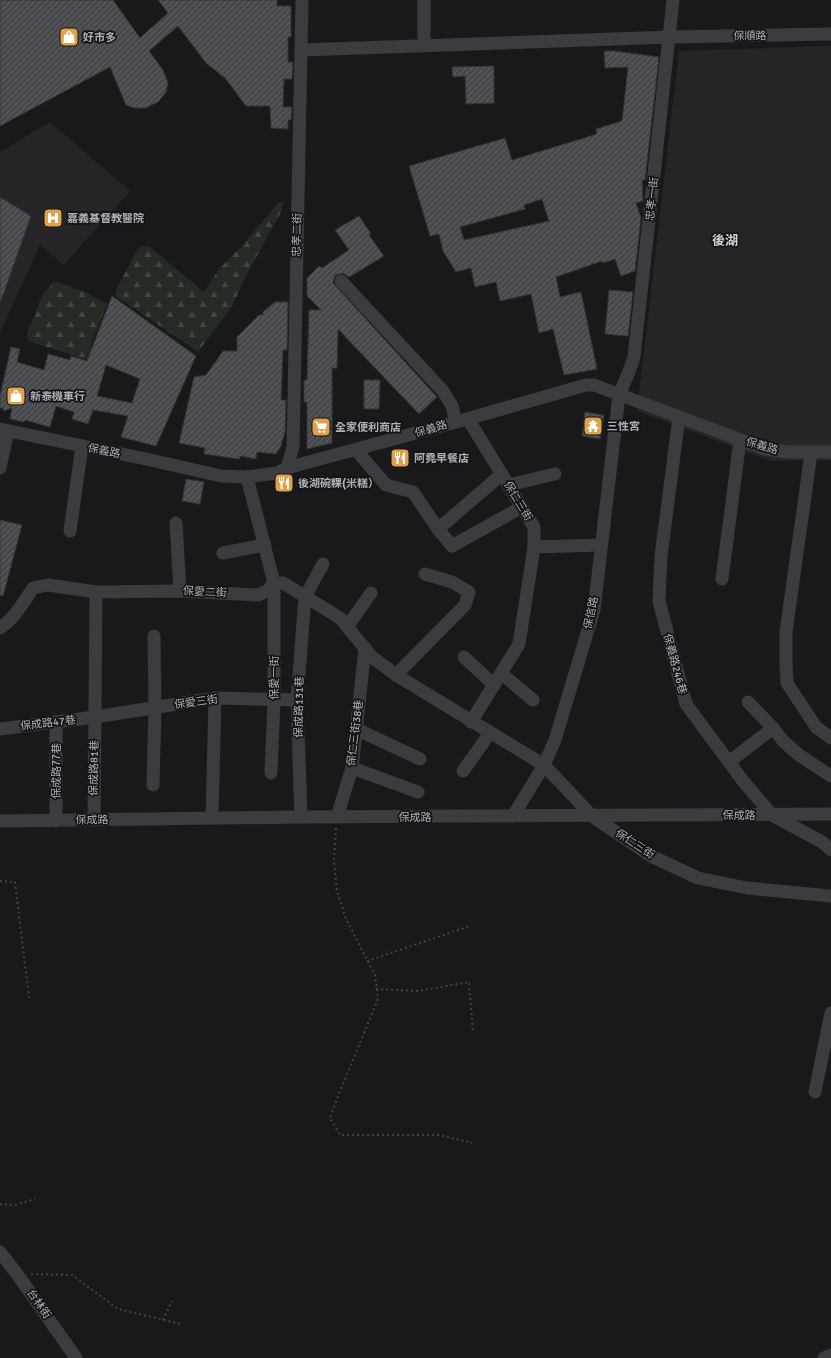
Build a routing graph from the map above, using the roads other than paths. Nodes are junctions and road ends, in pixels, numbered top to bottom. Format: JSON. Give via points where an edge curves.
{"nodes":[{"id":1,"x":302,"y":0,"type":"edge"},
{"id":2,"x":424,"y":0,"type":"edge"},
{"id":3,"x":673,"y":0,"type":"edge"},
{"id":4,"x":831,"y":34,"type":"edge"},
{"id":5,"x":670,"y":37,"type":"junction"},
{"id":6,"x":424,"y":46,"type":"junction"},
{"id":7,"x":300,"y":50,"type":"junction"},
{"id":8,"x":341,"y":281,"type":"dead end"},
{"id":9,"x":619,"y":395,"type":"junction"},
{"id":10,"x":679,"y":417,"type":"junction"},
{"id":11,"x":462,"y":420,"type":"junction"},
{"id":12,"x":4,"y":430,"type":"edge"},
{"id":13,"x":740,"y":440,"type":"junction"},
{"id":14,"x":82,"y":446,"type":"junction"},
{"id":15,"x":356,"y":450,"type":"junction"},
{"id":16,"x":831,"y":452,"type":"edge"},
{"id":17,"x":811,"y":453,"type":"junction"},
{"id":18,"x":0,"y":468,"type":"edge"},
{"id":19,"x":287,"y":468,"type":"junction"},
{"id":20,"x":502,"y":474,"type":"junction"},
{"id":21,"x":556,"y":474,"type":"dead end"},
{"id":22,"x":247,"y":477,"type":"junction"},
{"id":23,"x":509,"y":485,"type":"junction"},
{"id":24,"x":522,"y":506,"type":"junction"},
{"id":25,"x":176,"y":523,"type":"dead end"},
{"id":26,"x":438,"y":529,"type":"junction"},
{"id":27,"x":70,"y":531,"type":"dead end"},
{"id":28,"x":264,"y":545,"type":"junction"},
{"id":29,"x":601,"y":545,"type":"junction"},
{"id":30,"x":534,"y":547,"type":"junction"},
{"id":31,"x":223,"y":553,"type":"dead end"},
{"id":32,"x":323,"y":564,"type":"dead end"},
{"id":33,"x":425,"y":574,"type":"dead end"},
{"id":34,"x":722,"y":579,"type":"dead end"},
{"id":35,"x":274,"y":582,"type":"junction"},
{"id":36,"x":180,"y":591,"type":"junction"},
{"id":37,"x":96,"y":592,"type":"junction"},
{"id":38,"x":371,"y":593,"type":"dead end"},
{"id":39,"x":305,"y":597,"type":"junction"},
{"id":40,"x":347,"y":627,"type":"junction"},
{"id":41,"x":0,"y":628,"type":"edge"},
{"id":42,"x":154,"y":636,"type":"dead end"},
{"id":43,"x":365,"y":648,"type":"junction"},
{"id":44,"x":464,"y":657,"type":"dead end"},
{"id":45,"x":501,"y":673,"type":"junction"},
{"id":46,"x":396,"y":675,"type":"junction"},
{"id":47,"x":494,"y":685,"type":"junction"},
{"id":48,"x":215,"y":698,"type":"junction"},
{"id":49,"x":274,"y":699,"type":"junction"},
{"id":50,"x":297,"y":700,"type":"junction"},
{"id":51,"x":533,"y":700,"type":"dead end"},
{"id":52,"x":748,"y":702,"type":"dead end"},
{"id":53,"x":155,"y":708,"type":"junction"},
{"id":54,"x":95,"y":717,"type":"junction"},
{"id":55,"x":56,"y":722,"type":"junction"},
{"id":56,"x":471,"y":722,"type":"junction"},
{"id":57,"x":773,"y":728,"type":"junction"},
{"id":58,"x":0,"y":729,"type":"edge"},
{"id":59,"x":356,"y":729,"type":"junction"},
{"id":60,"x":490,"y":733,"type":"junction"},
{"id":61,"x":831,"y":738,"type":"edge"},
{"id":62,"x":420,"y":759,"type":"dead end"},
{"id":63,"x":729,"y":762,"type":"junction"},
{"id":64,"x":544,"y":766,"type":"junction"},
{"id":65,"x":352,"y":768,"type":"junction"},
{"id":66,"x":463,"y":771,"type":"dead end"},
{"id":67,"x":271,"y":773,"type":"dead end"},
{"id":68,"x":831,"y":776,"type":"edge"},
{"id":69,"x":153,"y":785,"type":"dead end"},
{"id":70,"x":418,"y":792,"type":"dead end"},
{"id":71,"x":831,"y":814,"type":"edge"},
{"id":72,"x":772,"y":815,"type":"junction"},
{"id":73,"x":513,"y":816,"type":"junction"},
{"id":74,"x":592,"y":816,"type":"junction"},
{"id":75,"x":301,"y":817,"type":"junction"},
{"id":76,"x":337,"y":817,"type":"junction"},
{"id":77,"x":212,"y":818,"type":"junction"},
{"id":78,"x":94,"y":820,"type":"junction"},
{"id":79,"x":0,"y":821,"type":"edge"},
{"id":80,"x":56,"y":821,"type":"junction"},
{"id":81,"x":831,"y":850,"type":"edge"},
{"id":82,"x":831,"y":896,"type":"edge"},
{"id":83,"x":831,"y":1013,"type":"edge"},
{"id":84,"x":826,"y":1068,"type":"edge"},
{"id":85,"x":815,"y":1092,"type":"dead end"},
{"id":86,"x":0,"y":1252,"type":"edge"},
{"id":87,"x":831,"y":1355,"type":"edge"},
{"id":88,"x":76,"y":1358,"type":"edge"},
{"id":89,"x":824,"y":1358,"type":"edge"}],
"edges":[{"from":1,"to":7,"type":"street","name":"忠孝二街"},
{"from":2,"to":6,"type":"street"},
{"from":3,"to":5,"type":"street","name":"忠孝一街"},
{"from":4,"to":5,"type":"street","name":"保順路"},
{"from":5,"to":6,"type":"street","name":"保順路"},
{"from":5,"to":9,"type":"street","name":"忠孝一街","via":[[634,357]]},
{"from":6,"to":7,"type":"street","name":"保順路"},
{"from":7,"to":19,"type":"street","name":"忠孝二街","via":[[293,447]]},
{"from":8,"to":11,"type":"street","name":"保仁三街","via":[[443,391]]},
{"from":9,"to":10,"type":"street","name":"保義路"},
{"from":9,"to":11,"type":"street","name":"保義路","via":[[586,384]]},
{"from":9,"to":29,"type":"street","name":"保信路"},
{"from":10,"to":13,"type":"street","name":"保義路"},
{"from":10,"to":63,"type":"street","name":"保義路246巷","via":[[661,556],[659,601],[686,704]]},
{"from":11,"to":15,"type":"street","name":"保義路"},
{"from":11,"to":20,"type":"street","name":"保仁三街"},
{"from":12,"to":14,"type":"street","name":"保義路"},
{"from":12,"to":18,"type":"street"},
{"from":13,"to":17,"type":"street","name":"保義路","via":[[765,449]]},
{"from":13,"to":34,"type":"street"},
{"from":14,"to":22,"type":"street","name":"保義路","via":[[221,476]]},
{"from":14,"to":27,"type":"street"},
{"from":15,"to":19,"type":"street","name":"保義路"},
{"from":15,"to":26,"type":"street","via":[[386,485],[413,492]]},
{"from":16,"to":17,"type":"street","name":"保義路"},
{"from":17,"to":61,"type":"street","via":[[786,632],[787,683],[816,727]]},
{"from":19,"to":22,"type":"street","name":"保義路","via":[[277,473]]},
{"from":20,"to":23,"type":"street","name":"保仁三街"},
{"from":20,"to":26,"type":"street"},
{"from":21,"to":23,"type":"street"},
{"from":22,"to":28,"type":"street"},
{"from":23,"to":24,"type":"street","name":"保仁三街"},
{"from":24,"to":26,"type":"street","via":[[452,546]]},
{"from":24,"to":30,"type":"street","name":"保仁三街","via":[[534,527]]},
{"from":25,"to":36,"type":"street"},
{"from":28,"to":31,"type":"street"},
{"from":28,"to":35,"type":"street"},
{"from":29,"to":30,"type":"street"},
{"from":29,"to":64,"type":"street","name":"保信路","via":[[594,610],[555,740]]},
{"from":30,"to":45,"type":"street","name":"保仁三街","via":[[519,644]]},
{"from":32,"to":39,"type":"street"},
{"from":33,"to":46,"type":"street","via":[[452,582],[469,592],[465,605]]},
{"from":35,"to":36,"type":"street","name":"保愛二街","via":[[258,595]]},
{"from":35,"to":39,"type":"street","via":[[283,582]]},
{"from":35,"to":49,"type":"street","name":"保愛一街"},
{"from":36,"to":37,"type":"street","name":"保愛二街"},
{"from":37,"to":41,"type":"street","name":"保愛二街","via":[[48,585],[33,588],[10,621]]},
{"from":37,"to":54,"type":"street"},
{"from":38,"to":40,"type":"street"},
{"from":39,"to":40,"type":"street","name":"保仁三街","via":[[340,618]]},
{"from":39,"to":50,"type":"street","name":"保成路131巷"},
{"from":40,"to":43,"type":"street","name":"保仁三街"},
{"from":42,"to":53,"type":"street"},
{"from":43,"to":46,"type":"street","name":"保仁三街","via":[[372,657]]},
{"from":43,"to":59,"type":"street","name":"保仁三街38巷"},
{"from":44,"to":47,"type":"street"},
{"from":45,"to":47,"type":"street","name":"保仁三街"},
{"from":45,"to":51,"type":"street"},
{"from":46,"to":56,"type":"street","name":"保仁三街"},
{"from":47,"to":56,"type":"street","name":"保仁三街"},
{"from":48,"to":49,"type":"street","name":"保愛三街"},
{"from":48,"to":53,"type":"street","name":"保愛三街"},
{"from":48,"to":77,"type":"street"},
{"from":49,"to":50,"type":"street","name":"保愛三街"},
{"from":49,"to":67,"type":"street","name":"保愛一街"},
{"from":50,"to":75,"type":"street","name":"保成路131巷"},
{"from":52,"to":57,"type":"street"},
{"from":53,"to":54,"type":"street","name":"保愛三街"},
{"from":53,"to":69,"type":"street"},
{"from":54,"to":55,"type":"street","name":"保成路47巷"},
{"from":54,"to":78,"type":"street","name":"保成路81巷"},
{"from":55,"to":58,"type":"street","name":"保成路47巷"},
{"from":55,"to":80,"type":"street","name":"保成路77巷"},
{"from":56,"to":60,"type":"street","name":"保仁三街"},
{"from":57,"to":63,"type":"street"},
{"from":57,"to":68,"type":"street","via":[[799,755]]},
{"from":59,"to":62,"type":"street"},
{"from":59,"to":65,"type":"street","name":"保仁三街38巷"},
{"from":60,"to":64,"type":"street","name":"保仁三街"},
{"from":60,"to":66,"type":"street"},
{"from":63,"to":72,"type":"street","name":"保義路246巷"},
{"from":64,"to":73,"type":"street","name":"保信路"},
{"from":64,"to":74,"type":"street","name":"保仁三街"},
{"from":65,"to":70,"type":"street"},
{"from":65,"to":76,"type":"street","name":"保仁三街38巷"},
{"from":71,"to":72,"type":"street","name":"保成路"},
{"from":72,"to":74,"type":"street","name":"保成路"},
{"from":72,"to":81,"type":"street","name":"保義路246巷","via":[[822,842]]},
{"from":73,"to":74,"type":"street","name":"保成路"},
{"from":73,"to":76,"type":"street","name":"保成路"},
{"from":74,"to":82,"type":"street","name":"保仁三街","via":[[651,856],[698,878],[747,888]]},
{"from":75,"to":76,"type":"street","name":"保成路"},
{"from":75,"to":77,"type":"street","name":"保成路"},
{"from":77,"to":78,"type":"street","name":"保成路"},
{"from":78,"to":80,"type":"street","name":"保成路"},
{"from":79,"to":80,"type":"street","name":"保成路"},
{"from":83,"to":84,"type":"street"},
{"from":84,"to":85,"type":"street"},
{"from":86,"to":88,"type":"street","name":"台林街"},
{"from":87,"to":89,"type":"street"}]}
